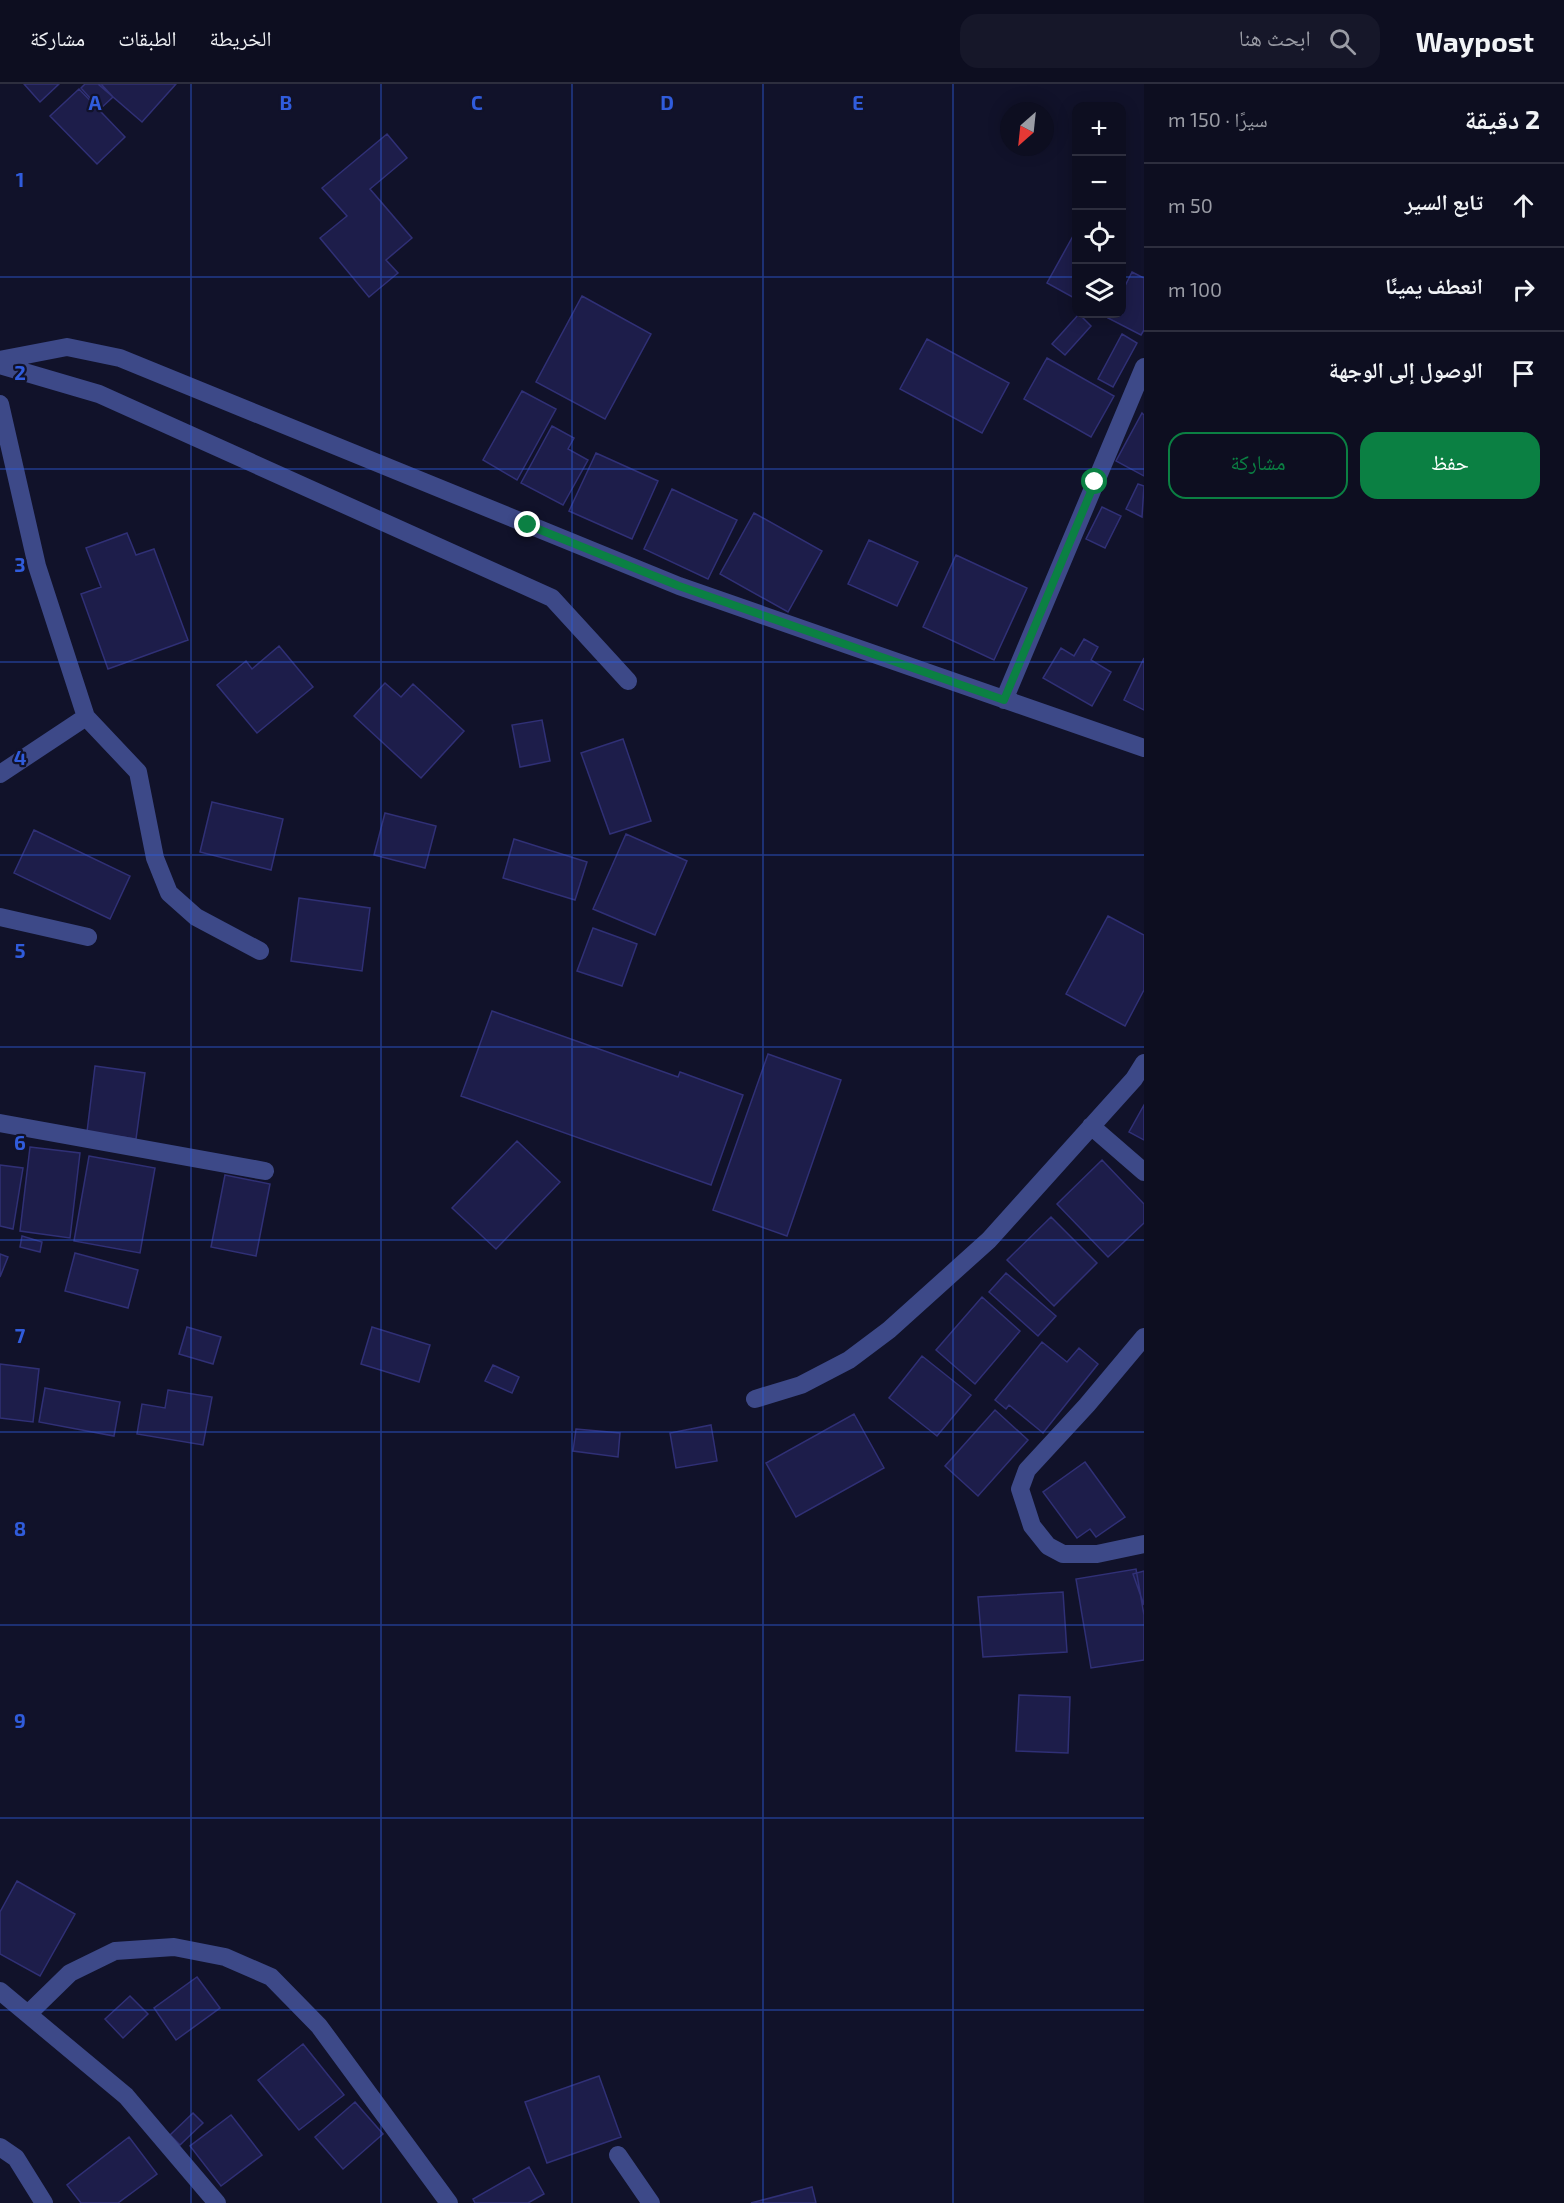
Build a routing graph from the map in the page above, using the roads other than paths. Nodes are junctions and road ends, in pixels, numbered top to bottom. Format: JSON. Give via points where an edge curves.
{"nodes":[{"id":1,"x":0,"y":360,"type":"edge"},
{"id":2,"x":0,"y":365,"type":"edge"},
{"id":3,"x":1144,"y":367,"type":"edge"},
{"id":4,"x":1137,"y":398,"type":"edge"},
{"id":5,"x":0,"y":404,"type":"edge"},
{"id":6,"x":628,"y":681,"type":"dead end"},
{"id":7,"x":1004,"y":700,"type":"junction"},
{"id":8,"x":86,"y":717,"type":"junction"},
{"id":9,"x":1144,"y":748,"type":"edge"},
{"id":10,"x":0,"y":774,"type":"edge"},
{"id":11,"x":0,"y":917,"type":"edge"},
{"id":12,"x":88,"y":937,"type":"dead end"},
{"id":13,"x":260,"y":951,"type":"dead end"},
{"id":14,"x":1144,"y":1063,"type":"edge"},
{"id":15,"x":0,"y":1123,"type":"edge"},
{"id":16,"x":1091,"y":1126,"type":"junction"},
{"id":17,"x":265,"y":1171,"type":"dead end"},
{"id":18,"x":1144,"y":1172,"type":"edge"},
{"id":19,"x":1144,"y":1337,"type":"edge"},
{"id":20,"x":755,"y":1399,"type":"dead end"},
{"id":21,"x":1144,"y":1544,"type":"edge"},
{"id":22,"x":0,"y":1990,"type":"edge"},
{"id":23,"x":28,"y":2014,"type":"junction"},
{"id":24,"x":0,"y":2147,"type":"edge"},
{"id":25,"x":618,"y":2155,"type":"dead end"},
{"id":26,"x":44,"y":2203,"type":"edge"},
{"id":27,"x":217,"y":2203,"type":"edge"},
{"id":28,"x":449,"y":2203,"type":"edge"},
{"id":29,"x":651,"y":2203,"type":"edge"}],
"edges":[{"from":1,"to":7,"type":"street","via":[[67,346],[120,358],[679,586]]},
{"from":2,"to":6,"type":"street","via":[[99,394],[552,598]]},
{"from":3,"to":4,"type":"street"},
{"from":4,"to":7,"type":"street"},
{"from":5,"to":8,"type":"street","via":[[37,566]]},
{"from":7,"to":9,"type":"street"},
{"from":8,"to":10,"type":"street"},
{"from":8,"to":13,"type":"street","via":[[138,772],[155,858],[170,893],[196,918]]},
{"from":11,"to":12,"type":"street"},
{"from":14,"to":16,"type":"street"},
{"from":15,"to":17,"type":"street"},
{"from":16,"to":18,"type":"street"},
{"from":16,"to":20,"type":"street","via":[[989,1240],[889,1330],[849,1360],[801,1385]]},
{"from":19,"to":21,"type":"street","via":[[1027,1470],[1020,1488],[1032,1526],[1047,1546],[1063,1554],[1097,1554]]},
{"from":22,"to":23,"type":"street"},
{"from":23,"to":27,"type":"street","via":[[126,2096]]},
{"from":23,"to":28,"type":"street","via":[[70,1973],[115,1951],[174,1947],[225,1957],[271,1977],[319,2026]]},
{"from":24,"to":26,"type":"street","via":[[16,2158]]},
{"from":25,"to":29,"type":"street"}]}
